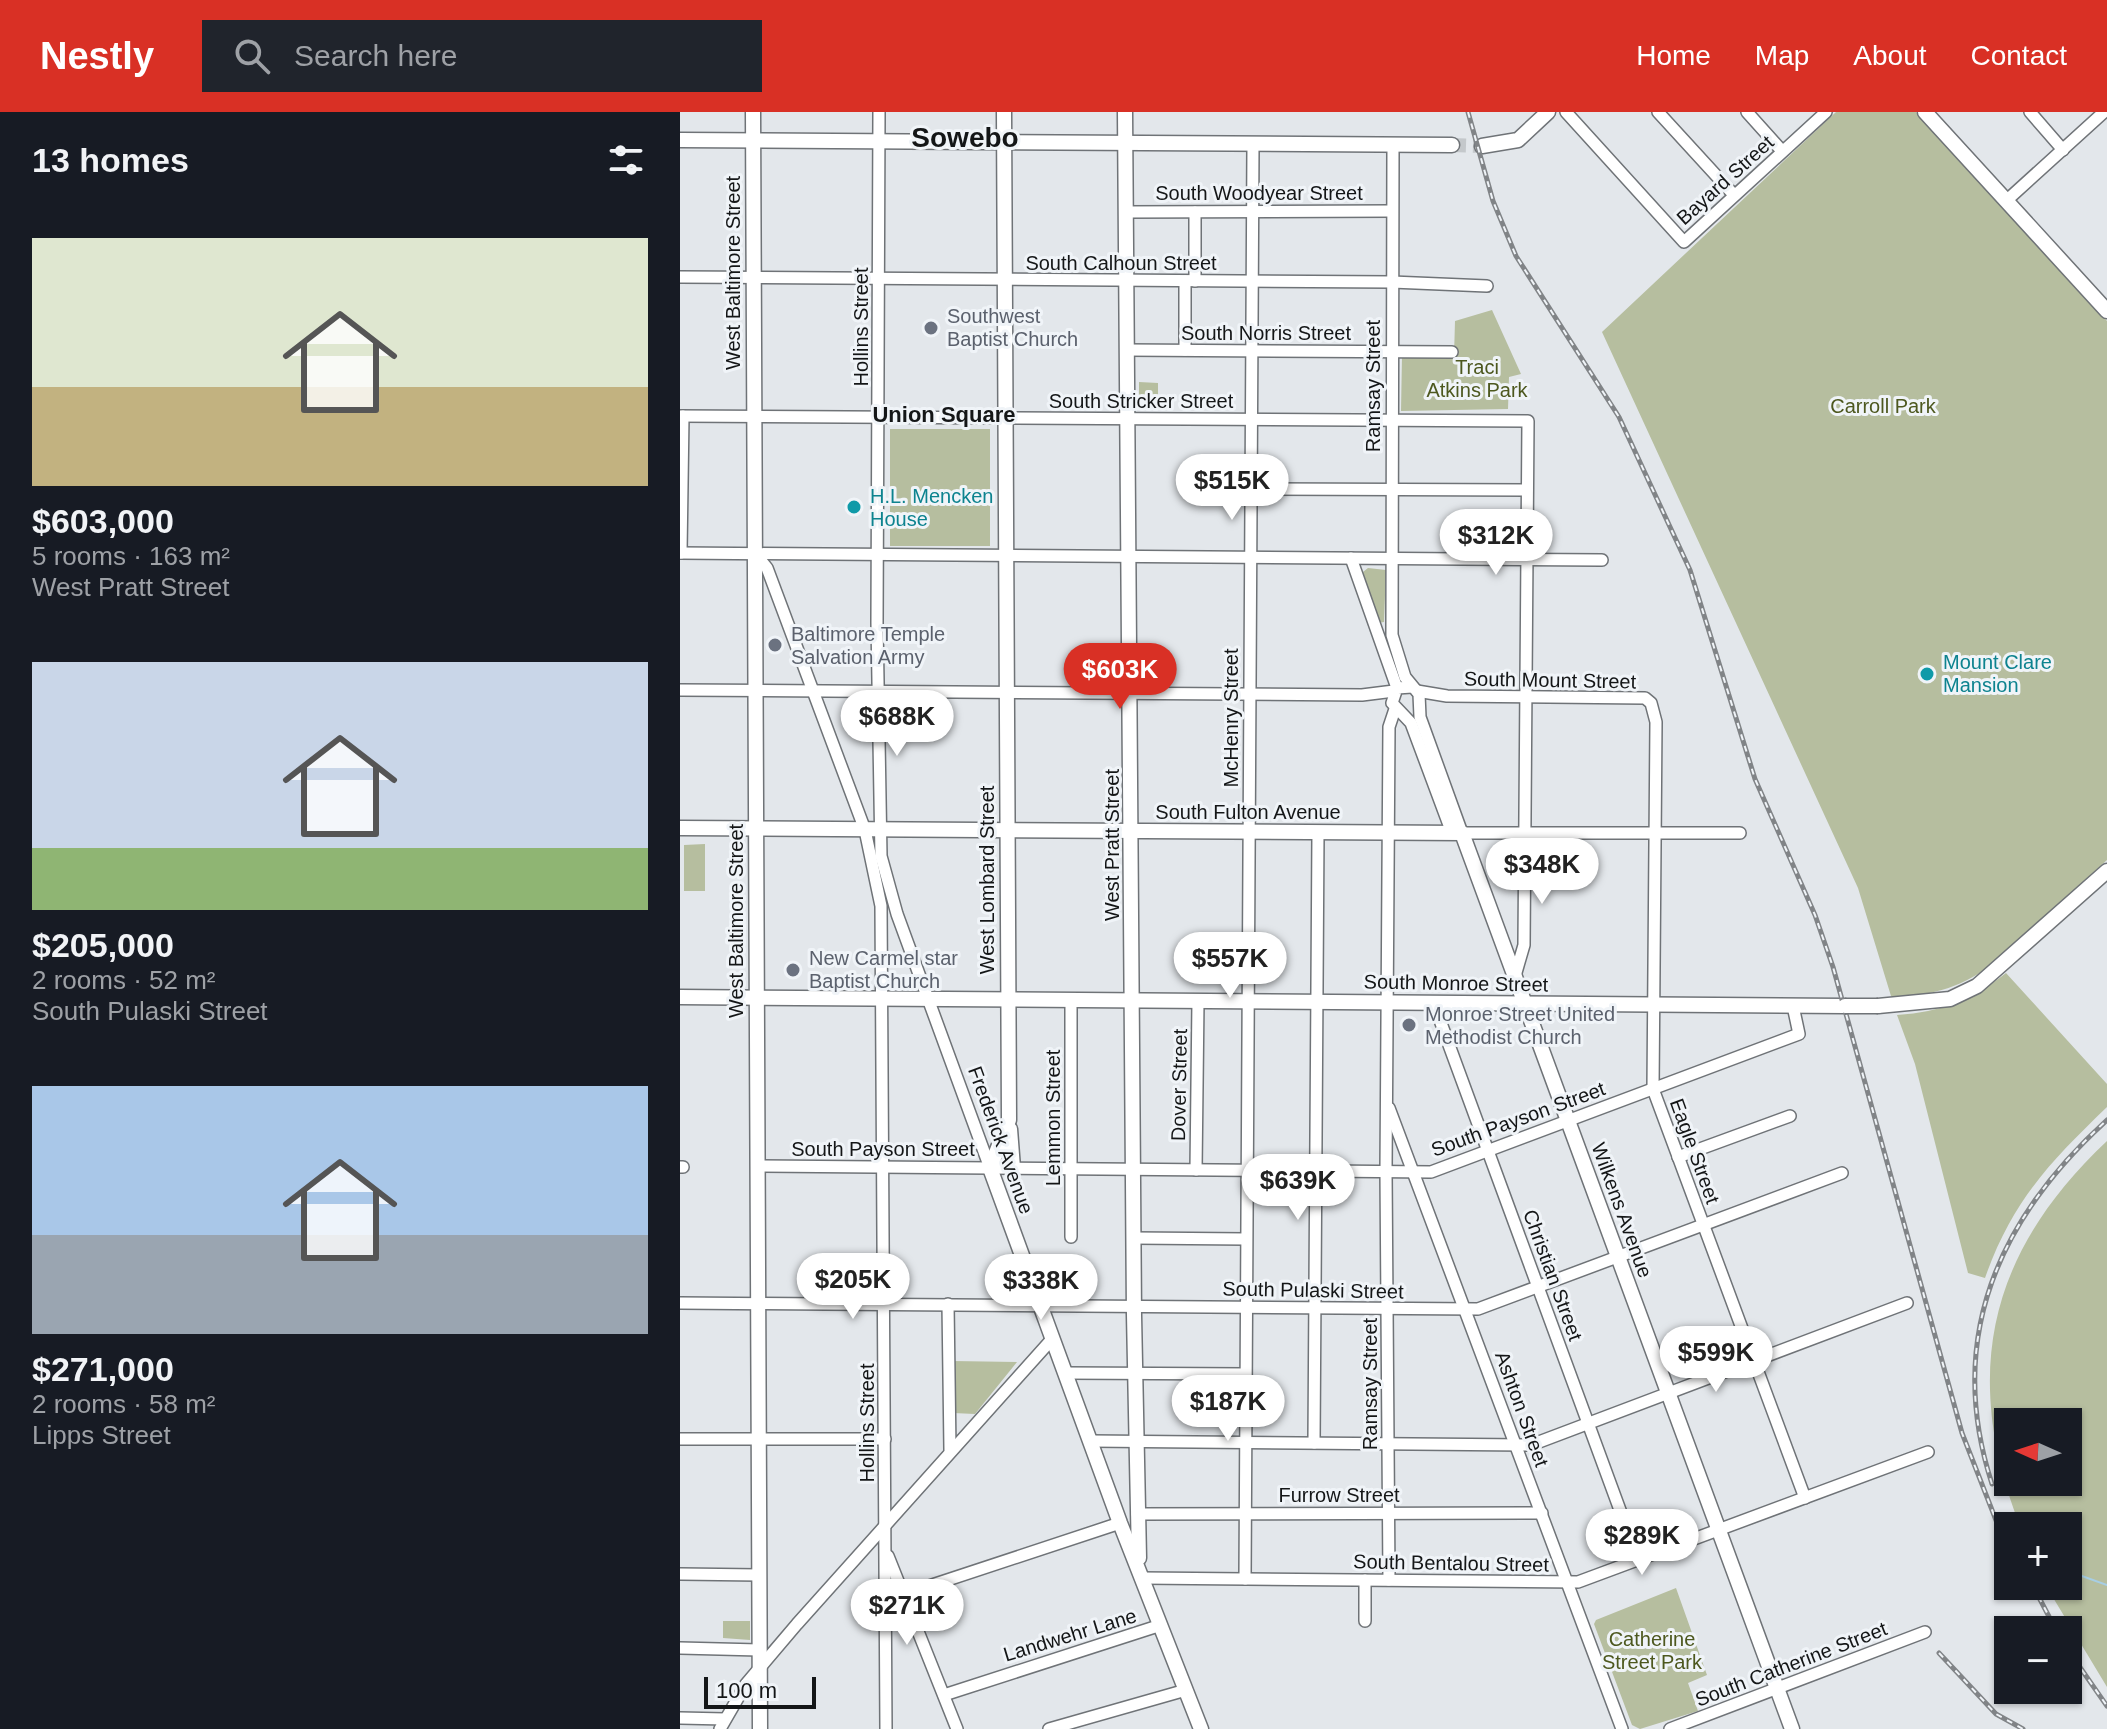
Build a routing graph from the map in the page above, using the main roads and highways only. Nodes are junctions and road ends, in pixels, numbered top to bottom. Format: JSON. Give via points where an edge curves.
{"nodes":[{"id":1,"x":753,"y":112,"type":"edge"},
{"id":2,"x":1004,"y":112,"type":"edge"},
{"id":3,"x":1125,"y":112,"type":"edge"},
{"id":4,"x":1548,"y":112,"type":"edge"},
{"id":5,"x":1925,"y":112,"type":"edge"},
{"id":6,"x":680,"y":140,"type":"edge"},
{"id":7,"x":753,"y":141,"type":"junction"},
{"id":8,"x":1004,"y":142,"type":"junction"},
{"id":9,"x":1125,"y":143,"type":"junction"},
{"id":10,"x":1452,"y":145,"type":"tunnel mouth"},
{"id":11,"x":1482,"y":146,"type":"tunnel mouth"},
{"id":12,"x":2107,"y":311,"type":"edge"},
{"id":13,"x":680,"y":828,"type":"edge"},
{"id":14,"x":757,"y":829,"type":"junction"},
{"id":15,"x":1006,"y":830,"type":"junction"},
{"id":16,"x":1131,"y":831,"type":"junction"},
{"id":17,"x":1457,"y":833,"type":"junction"},
{"id":18,"x":2107,"y":871,"type":"edge"},
{"id":19,"x":680,"y":997,"type":"edge"},
{"id":20,"x":757,"y":998,"type":"junction"},
{"id":21,"x":1007,"y":999,"type":"junction"},
{"id":22,"x":1133,"y":1000,"type":"junction"},
{"id":23,"x":1521,"y":1004,"type":"junction"},
{"id":24,"x":1009,"y":1120,"type":"junction"},
{"id":25,"x":990,"y":1168,"type":"joint"},
{"id":26,"x":1013,"y":1168,"type":"road end"},
{"id":27,"x":1142,"y":1578,"type":"junction"},
{"id":28,"x":1773,"y":1690,"type":"junction"},
{"id":29,"x":760,"y":1729,"type":"edge"},
{"id":30,"x":1201,"y":1729,"type":"edge"},
{"id":31,"x":1782,"y":1729,"type":"edge"},
{"id":32,"x":1792,"y":1729,"type":"edge"}],
"edges":[{"from":1,"to":7,"type":"main road","name":"West Baltimore Street"},
{"from":2,"to":8,"type":"main road","name":"West Lombard Street"},
{"from":3,"to":9,"type":"main road","name":"West Pratt Street"},
{"from":4,"to":11,"type":"main road","via":[[1518,140]]},
{"from":5,"to":12,"type":"main road"},
{"from":6,"to":7,"type":"main road"},
{"from":7,"to":8,"type":"main road"},
{"from":7,"to":14,"type":"main road","name":"West Baltimore Street"},
{"from":8,"to":9,"type":"main road"},
{"from":8,"to":15,"type":"main road","name":"West Lombard Street"},
{"from":9,"to":10,"type":"main road"},
{"from":9,"to":16,"type":"main road","name":"West Pratt Street"},
{"from":13,"to":14,"type":"main road","name":"South Fulton Avenue"},
{"from":14,"to":15,"type":"main road","name":"South Fulton Avenue"},
{"from":14,"to":20,"type":"main road","name":"West Baltimore Street"},
{"from":15,"to":16,"type":"main road","name":"South Fulton Avenue"},
{"from":15,"to":21,"type":"main road","name":"West Lombard Street"},
{"from":16,"to":17,"type":"main road","name":"South Fulton Avenue"},
{"from":16,"to":22,"type":"main road","name":"West Pratt Street"},
{"from":17,"to":23,"type":"main road","name":"Wilkens Avenue"},
{"from":17,"to":23,"type":"main road","name":"Wilkens Avenue","via":[[1515,976]]},
{"from":18,"to":23,"type":"main road","name":"South Monroe Street","bridge":true,"via":[[1977,986],[1950,999],[1897,1006]]},
{"from":19,"to":20,"type":"main road","name":"South Monroe Street"},
{"from":20,"to":21,"type":"main road","name":"South Monroe Street"},
{"from":20,"to":29,"type":"main road","name":"West Baltimore Street"},
{"from":21,"to":22,"type":"main road","name":"South Monroe Street"},
{"from":21,"to":24,"type":"main road","name":"West Lombard Street"},
{"from":22,"to":23,"type":"main road","name":"South Monroe Street"},
{"from":22,"to":27,"type":"main road","name":"West Pratt Street","via":[[1137,1514]]},
{"from":23,"to":28,"type":"main road","name":"Wilkens Avenue"},
{"from":24,"to":25,"type":"main road","name":"West Lombard Street"},
{"from":24,"to":26,"type":"main road","name":"West Lombard Street"},
{"from":25,"to":27,"type":"main road","name":"Frederick Avenue"},
{"from":27,"to":30,"type":"main road","name":"Frederick Avenue"},
{"from":28,"to":31,"type":"main road","name":"Wilkens Avenue"},
{"from":28,"to":32,"type":"main road","name":"Wilkens Avenue"}]}
